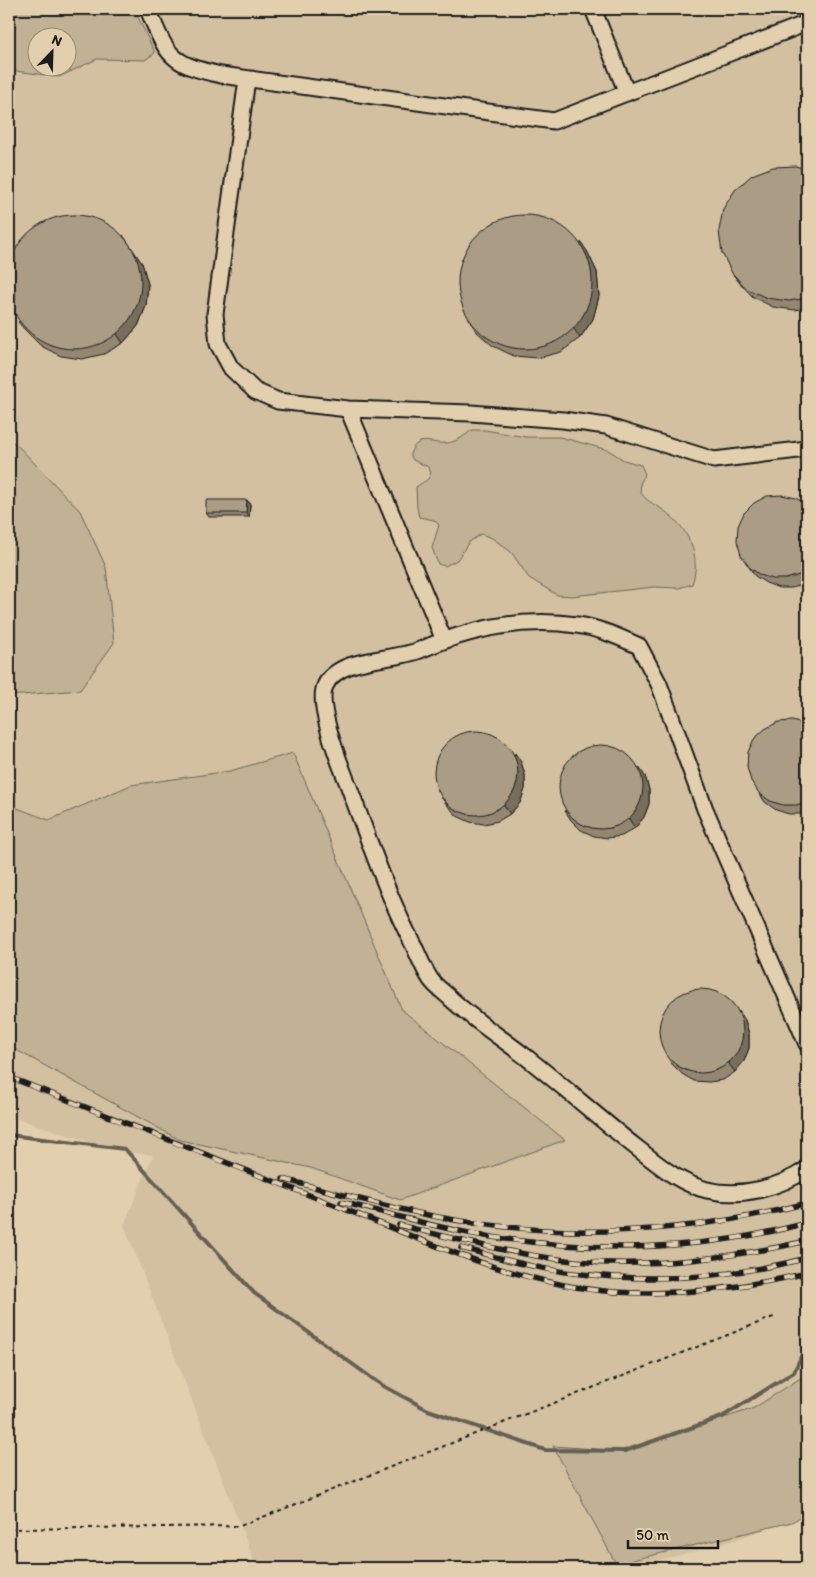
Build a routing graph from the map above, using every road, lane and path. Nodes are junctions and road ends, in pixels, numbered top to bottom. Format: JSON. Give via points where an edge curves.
{"nodes":[{"id":1,"x":148,"y":9,"type":"edge"},
{"id":2,"x":593,"y":9,"type":"edge"},
{"id":3,"x":807,"y":23,"type":"edge"},
{"id":4,"x":247,"y":79,"type":"junction"},
{"id":5,"x":627,"y":93,"type":"junction"},
{"id":6,"x":348,"y":409,"type":"junction"},
{"id":7,"x":807,"y":449,"type":"edge"},
{"id":8,"x":444,"y":640,"type":"junction"},
{"id":9,"x":807,"y":1044,"type":"edge"},
{"id":10,"x":807,"y":1169,"type":"edge"},
{"id":11,"x":776,"y":1316,"type":"dead end"},
{"id":12,"x":9,"y":1529,"type":"edge"}],
"edges":[{"from":1,"to":4,"type":"lane","via":[[162,45],[175,59],[196,70]]},
{"from":2,"to":5,"type":"lane"},
{"from":3,"to":5,"type":"lane"},
{"from":4,"to":5,"type":"lane","via":[[541,121],[554,121]]},
{"from":4,"to":6,"type":"lane","via":[[215,314],[218,344],[232,368],[255,391],[278,401]]},
{"from":6,"to":7,"type":"lane","via":[[471,413],[606,426],[714,460]]},
{"from":6,"to":8,"type":"lane"},
{"from":8,"to":9,"type":"lane","via":[[484,628],[568,624],[606,632],[639,646],[659,684],[705,809]]},
{"from":8,"to":10,"type":"lane","via":[[414,653],[366,661],[343,669],[325,685],[323,700],[345,776],[397,914],[431,981],[476,1022],[526,1057],[676,1178],[707,1190],[762,1190],[794,1178]]},
{"from":11,"to":12,"type":"path","via":[[240,1526]]}]}
